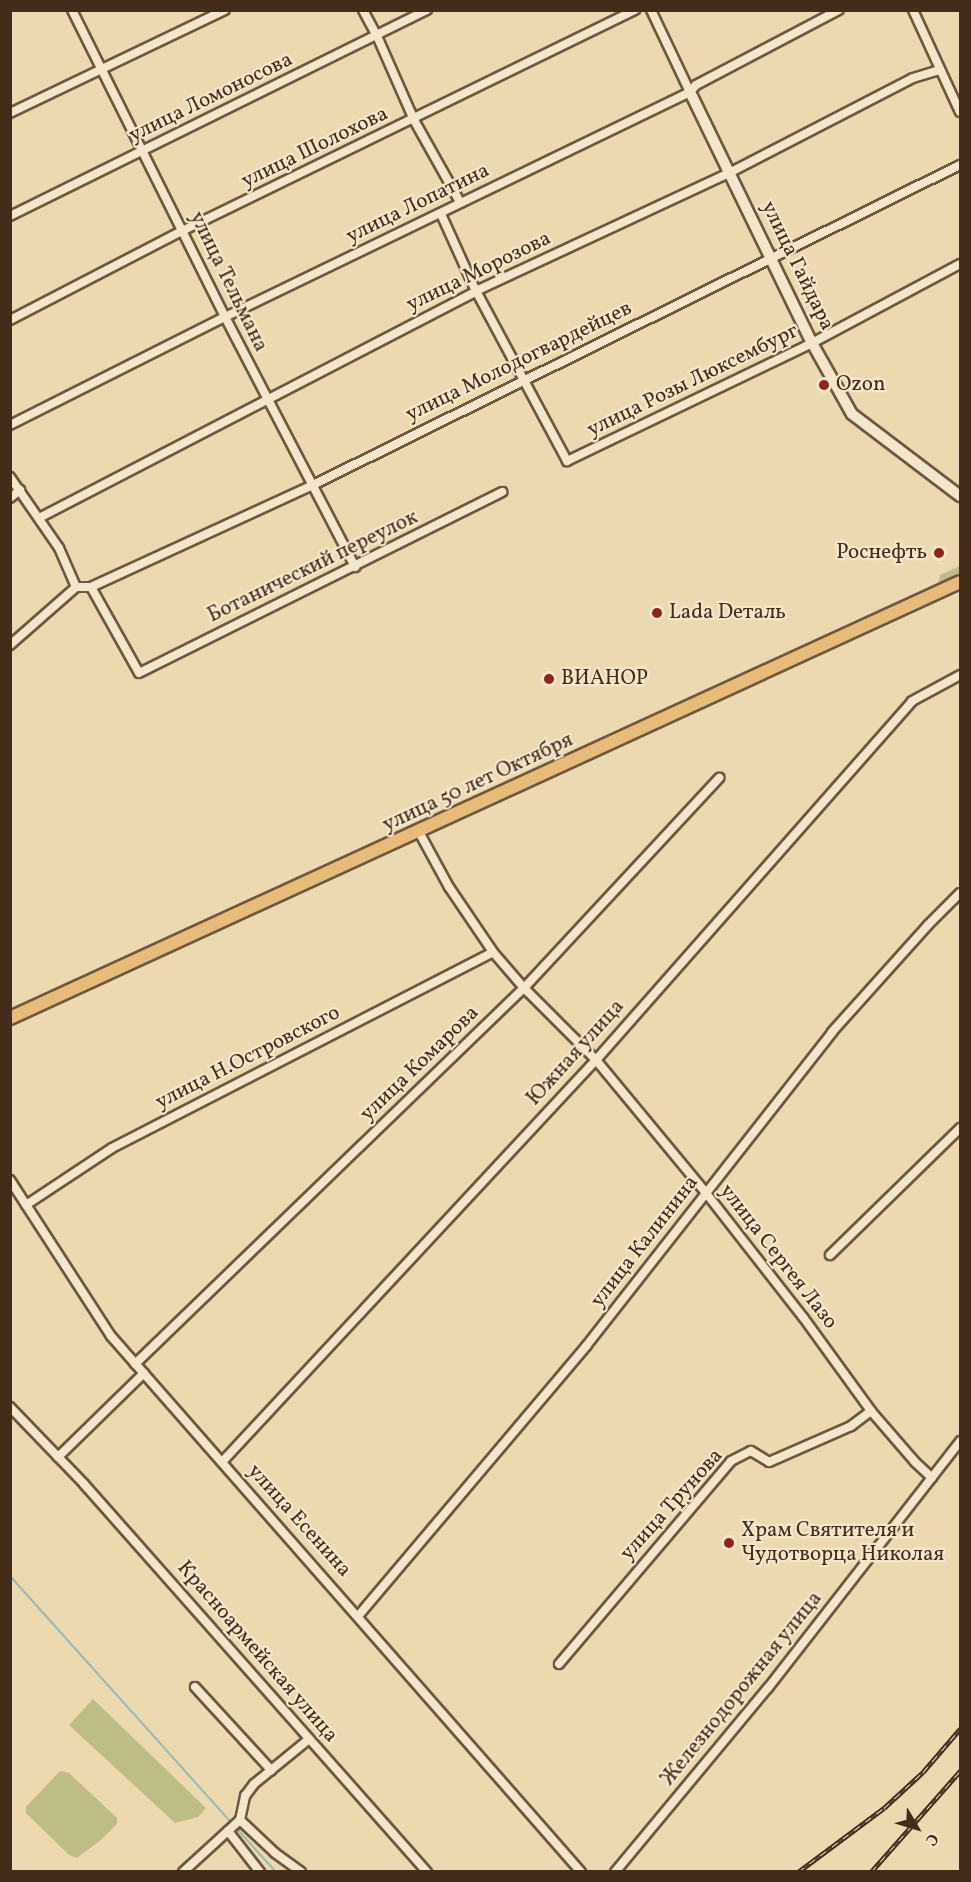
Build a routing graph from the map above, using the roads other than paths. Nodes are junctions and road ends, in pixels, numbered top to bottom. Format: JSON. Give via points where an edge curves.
{"nodes":[{"id":1,"x":72,"y":10,"type":"edge"},
{"id":2,"x":225,"y":10,"type":"edge"},
{"id":3,"x":363,"y":10,"type":"edge"},
{"id":4,"x":427,"y":10,"type":"edge"},
{"id":5,"x":635,"y":10,"type":"edge"},
{"id":6,"x":651,"y":10,"type":"edge"},
{"id":7,"x":838,"y":10,"type":"edge"},
{"id":8,"x":913,"y":10,"type":"edge"},
{"id":9,"x":377,"y":36,"type":"junction"},
{"id":10,"x":100,"y":70,"type":"junction"},
{"id":11,"x":940,"y":70,"type":"junction"},
{"id":12,"x":690,"y":92,"type":"junction"},
{"id":13,"x":960,"y":112,"type":"edge"},
{"id":14,"x":10,"y":113,"type":"edge"},
{"id":15,"x":414,"y":120,"type":"junction"},
{"id":16,"x":143,"y":151,"type":"junction"},
{"id":17,"x":960,"y":165,"type":"edge"},
{"id":18,"x":729,"y":173,"type":"junction"},
{"id":19,"x":460,"y":202,"type":"junction"},
{"id":20,"x":441,"y":214,"type":"junction"},
{"id":21,"x":10,"y":216,"type":"edge"},
{"id":22,"x":182,"y":231,"type":"junction"},
{"id":23,"x":774,"y":260,"type":"junction"},
{"id":24,"x":960,"y":264,"type":"edge"},
{"id":25,"x":476,"y":291,"type":"junction"},
{"id":26,"x":225,"y":318,"type":"junction"},
{"id":27,"x":10,"y":320,"type":"edge"},
{"id":28,"x":812,"y":343,"type":"junction"},
{"id":29,"x":522,"y":380,"type":"junction"},
{"id":30,"x":267,"y":401,"type":"junction"},
{"id":31,"x":10,"y":425,"type":"edge"},
{"id":32,"x":10,"y":477,"type":"edge"},
{"id":33,"x":314,"y":485,"type":"junction"},
{"id":34,"x":20,"y":490,"type":"junction"},
{"id":35,"x":502,"y":492,"type":"dead end"},
{"id":36,"x":960,"y":496,"type":"edge"},
{"id":37,"x":10,"y":498,"type":"edge"},
{"id":38,"x":39,"y":518,"type":"junction"},
{"id":39,"x":355,"y":567,"type":"junction"},
{"id":40,"x":960,"y":582,"type":"edge"},
{"id":41,"x":76,"y":587,"type":"junction"},
{"id":42,"x":91,"y":587,"type":"junction"},
{"id":43,"x":10,"y":645,"type":"edge"},
{"id":44,"x":960,"y":675,"type":"edge"},
{"id":45,"x":719,"y":778,"type":"dead end"},
{"id":46,"x":419,"y":831,"type":"junction"},
{"id":47,"x":960,"y":893,"type":"edge"},
{"id":48,"x":493,"y":952,"type":"junction"},
{"id":49,"x":524,"y":988,"type":"junction"},
{"id":50,"x":10,"y":1018,"type":"edge"},
{"id":51,"x":596,"y":1060,"type":"junction"},
{"id":52,"x":960,"y":1128,"type":"edge"},
{"id":53,"x":10,"y":1180,"type":"edge"},
{"id":54,"x":706,"y":1193,"type":"junction"},
{"id":55,"x":26,"y":1205,"type":"junction"},
{"id":56,"x":830,"y":1255,"type":"dead end"},
{"id":57,"x":135,"y":1364,"type":"junction"},
{"id":58,"x":144,"y":1373,"type":"junction"},
{"id":59,"x":10,"y":1407,"type":"edge"},
{"id":60,"x":871,"y":1411,"type":"junction"},
{"id":61,"x":960,"y":1441,"type":"edge"},
{"id":62,"x":58,"y":1457,"type":"junction"},
{"id":63,"x":222,"y":1462,"type":"junction"},
{"id":64,"x":932,"y":1478,"type":"junction"},
{"id":65,"x":359,"y":1615,"type":"junction"},
{"id":66,"x":560,"y":1664,"type":"dead end"},
{"id":67,"x":195,"y":1687,"type":"dead end"},
{"id":68,"x":309,"y":1739,"type":"junction"},
{"id":69,"x":271,"y":1770,"type":"junction"},
{"id":70,"x":240,"y":1820,"type":"junction"},
{"id":71,"x":228,"y":1831,"type":"junction"},
{"id":72,"x":183,"y":1872,"type":"edge"},
{"id":73,"x":260,"y":1872,"type":"edge"},
{"id":74,"x":301,"y":1872,"type":"edge"},
{"id":75,"x":427,"y":1872,"type":"edge"},
{"id":76,"x":581,"y":1872,"type":"edge"},
{"id":77,"x":615,"y":1872,"type":"edge"}],
"edges":[{"from":1,"to":10,"type":"street","name":"улица Тельмана"},
{"from":2,"to":10,"type":"street"},
{"from":3,"to":9,"type":"street"},
{"from":4,"to":9,"type":"street","name":"улица Ломоносова"},
{"from":5,"to":15,"type":"street","name":"улица Шолохова"},
{"from":6,"to":12,"type":"street","name":"улица Гайдара"},
{"from":7,"to":12,"type":"street","name":"улица Лопатина","via":[[696,85]]},
{"from":8,"to":11,"type":"street"},
{"from":9,"to":15,"type":"street"},
{"from":9,"to":16,"type":"street","name":"улица Ломоносова"},
{"from":10,"to":14,"type":"street"},
{"from":10,"to":16,"type":"street","name":"улица Тельмана"},
{"from":11,"to":13,"type":"street"},
{"from":11,"to":18,"type":"street","name":"улица Морозова","via":[[913,78]]},
{"from":12,"to":18,"type":"street","name":"улица Гайдара"},
{"from":12,"to":19,"type":"street","name":"улица Лопатина"},
{"from":15,"to":19,"type":"street"},
{"from":15,"to":22,"type":"street","name":"улица Шолохова"},
{"from":16,"to":21,"type":"street","name":"улица Ломоносова"},
{"from":16,"to":22,"type":"street","name":"улица Тельмана"},
{"from":17,"to":23,"type":"street","name":"улица Молодогвардейцев"},
{"from":18,"to":23,"type":"street","name":"улица Гайдара"},
{"from":18,"to":25,"type":"street","name":"улица Морозова"},
{"from":19,"to":20,"type":"street","name":"улица Лопатина"},
{"from":20,"to":25,"type":"street"},
{"from":20,"to":26,"type":"street","name":"улица Лопатина"},
{"from":22,"to":26,"type":"street","name":"улица Тельмана"},
{"from":22,"to":27,"type":"street","name":"улица Шолохова"},
{"from":23,"to":28,"type":"street","name":"улица Гайдара"},
{"from":23,"to":29,"type":"street","name":"улица Молодогвардейцев","via":[[759,263]]},
{"from":24,"to":28,"type":"street","name":"улица Розы Люксембург"},
{"from":25,"to":29,"type":"street"},
{"from":25,"to":30,"type":"street","name":"улица Морозова"},
{"from":26,"to":30,"type":"street","name":"улица Тельмана"},
{"from":26,"to":31,"type":"street","name":"улица Лопатина"},
{"from":28,"to":29,"type":"street","name":"улица Розы Люксембург","via":[[567,461]]},
{"from":28,"to":36,"type":"street","name":"улица Гайдара","via":[[852,414]]},
{"from":29,"to":33,"type":"street","name":"улица Молодогвардейцев"},
{"from":30,"to":33,"type":"street","name":"улица Тельмана"},
{"from":30,"to":38,"type":"street","name":"улица Морозова"},
{"from":32,"to":34,"type":"street"},
{"from":33,"to":39,"type":"street","name":"улица Тельмана"},
{"from":33,"to":42,"type":"street","name":"улица Молодогвардейцев"},
{"from":34,"to":37,"type":"street"},
{"from":34,"to":38,"type":"street"},
{"from":35,"to":39,"type":"street","name":"Ботанический переулок"},
{"from":38,"to":41,"type":"street","via":[[59,548]]},
{"from":39,"to":42,"type":"street","name":"Ботанический переулок","via":[[139,673]]},
{"from":40,"to":46,"type":"main road","name":"улица 50 лет Октября"},
{"from":41,"to":42,"type":"street"},
{"from":41,"to":43,"type":"street"},
{"from":44,"to":51,"type":"street","name":"Южная улица","via":[[912,701]]},
{"from":45,"to":49,"type":"street","name":"улица Комарова"},
{"from":46,"to":48,"type":"street","name":"улица Сергея Лазо","via":[[449,887]]},
{"from":46,"to":50,"type":"main road","name":"улица 50 лет Октября"},
{"from":47,"to":54,"type":"street","name":"улица Калинина","via":[[832,1032]]},
{"from":48,"to":49,"type":"street","name":"улица Сергея Лазо"},
{"from":48,"to":55,"type":"street","name":"улица Н.Островского","via":[[112,1148]]},
{"from":49,"to":51,"type":"street","name":"улица Сергея Лазо"},
{"from":49,"to":57,"type":"street","name":"улица Комарова"},
{"from":51,"to":54,"type":"street","name":"улица Сергея Лазо"},
{"from":51,"to":63,"type":"street","name":"Южная улица"},
{"from":52,"to":56,"type":"street"},
{"from":53,"to":55,"type":"street","name":"улица Есенина"},
{"from":54,"to":60,"type":"street","name":"улица Сергея Лазо"},
{"from":54,"to":65,"type":"street","name":"улица Калинина","via":[[587,1345]]},
{"from":55,"to":57,"type":"street","name":"улица Есенина","via":[[111,1336]]},
{"from":57,"to":58,"type":"street","name":"улица Есенина"},
{"from":58,"to":62,"type":"street"},
{"from":58,"to":63,"type":"street","name":"улица Есенина"},
{"from":59,"to":62,"type":"street","name":"Красноармейская улица"},
{"from":60,"to":64,"type":"street","name":"улица Сергея Лазо"},
{"from":60,"to":66,"type":"street","name":"улица Трунова","via":[[851,1426],[770,1462],[751,1451],[731,1461]]},
{"from":61,"to":64,"type":"street","name":"Железнодорожная улица"},
{"from":62,"to":68,"type":"street","name":"Красноармейская улица"},
{"from":63,"to":65,"type":"street","name":"улица Есенина"},
{"from":64,"to":77,"type":"street","name":"Железнодорожная улица","via":[[768,1688]]},
{"from":65,"to":76,"type":"street","name":"улица Есенина"},
{"from":67,"to":69,"type":"street"},
{"from":68,"to":69,"type":"street"},
{"from":68,"to":75,"type":"street","name":"Красноармейская улица"},
{"from":69,"to":70,"type":"street","via":[[245,1796]]},
{"from":70,"to":71,"type":"street"},
{"from":70,"to":74,"type":"street"},
{"from":71,"to":72,"type":"street"},
{"from":71,"to":73,"type":"street"}]}
